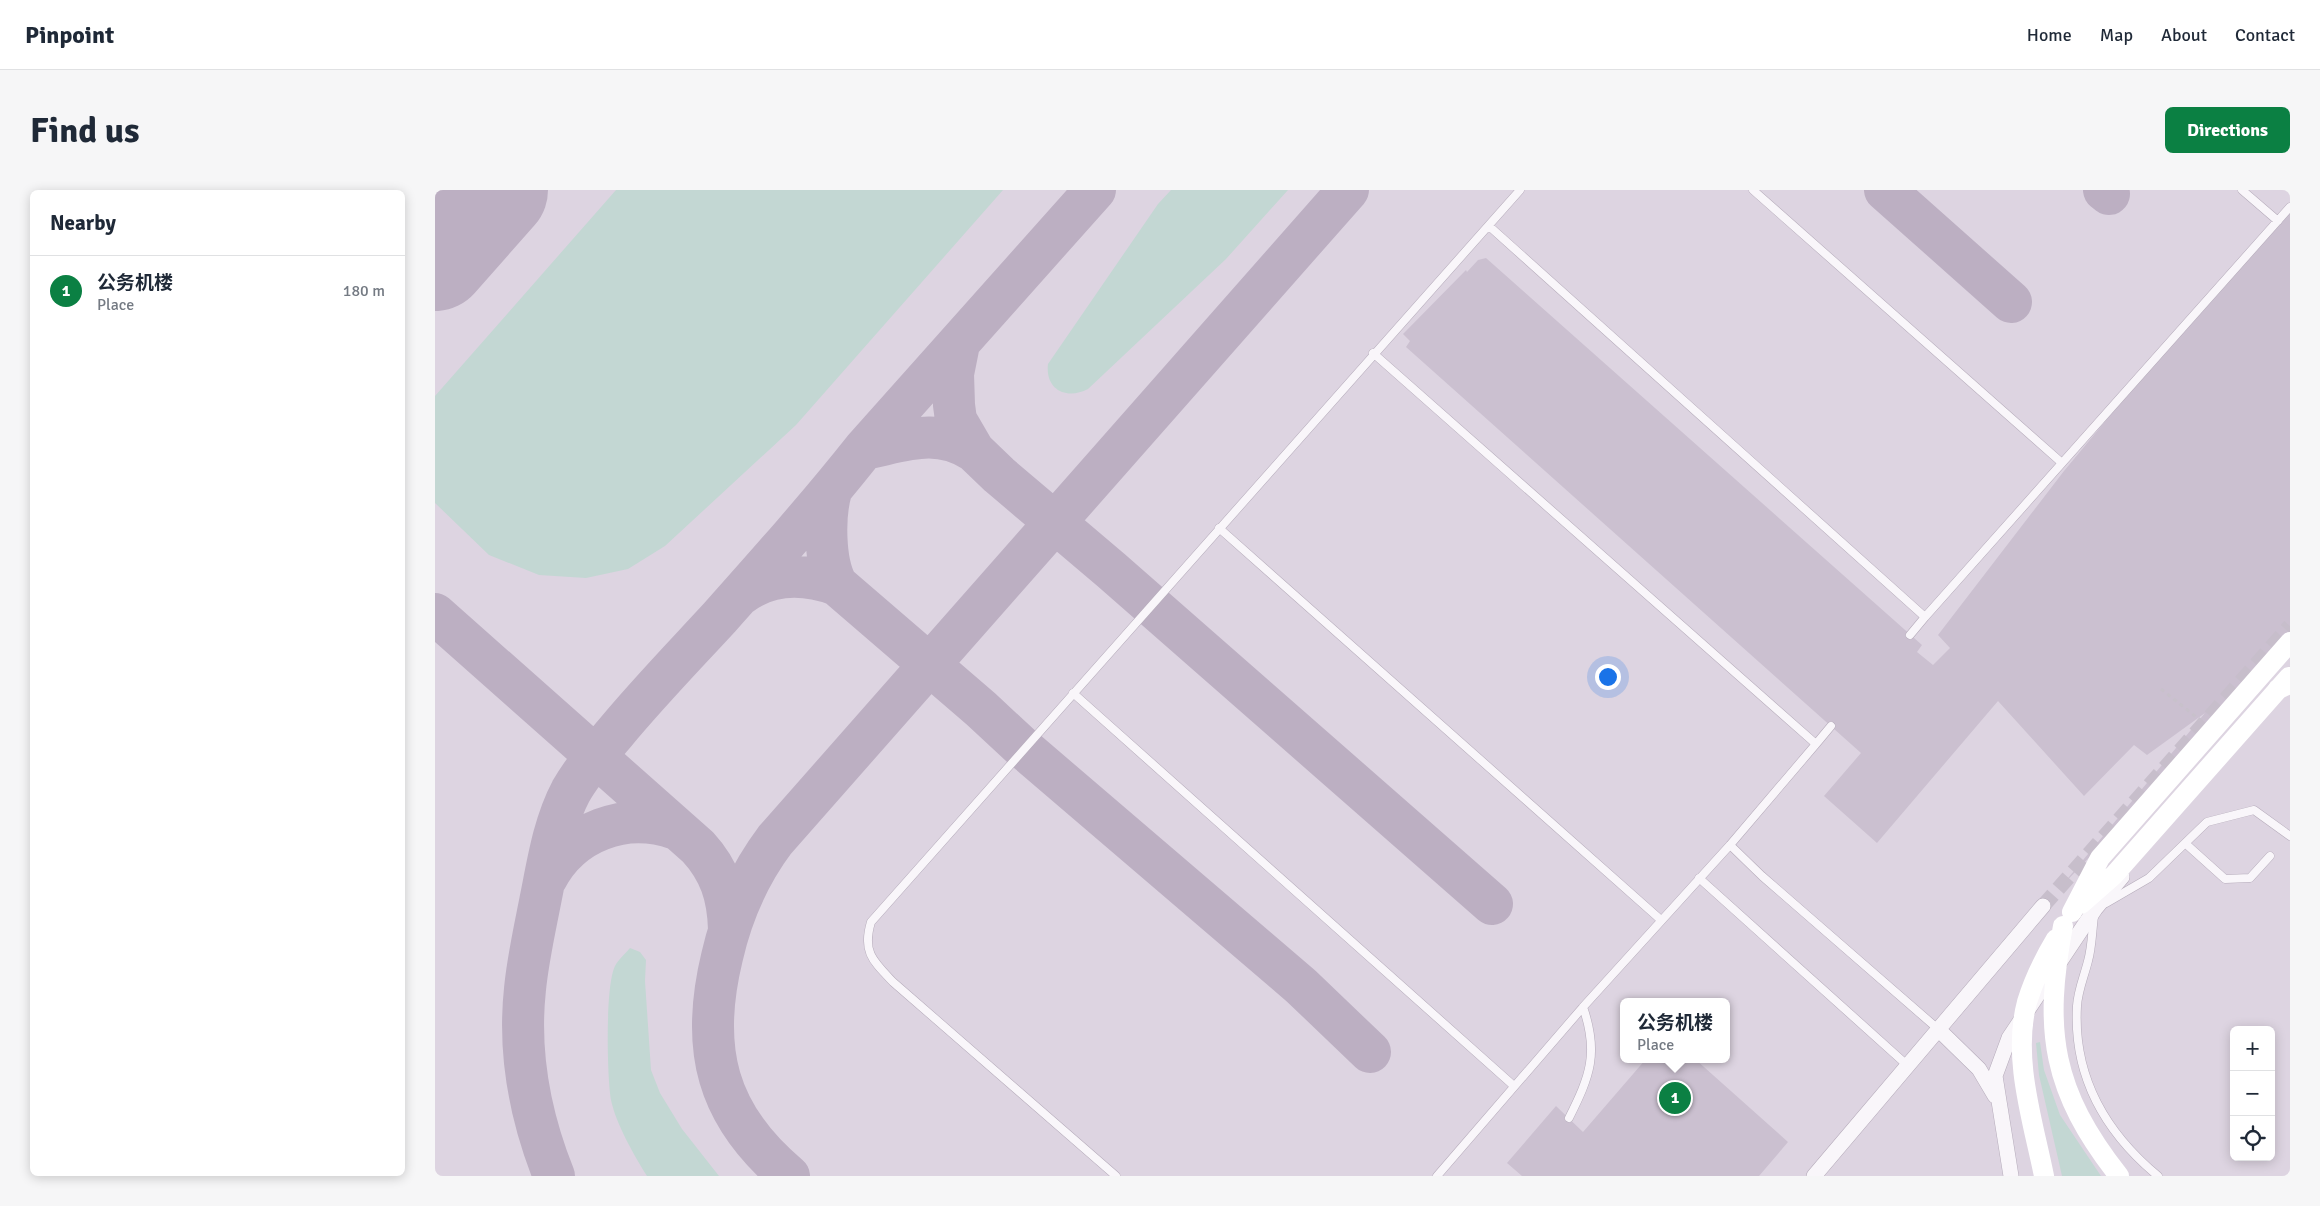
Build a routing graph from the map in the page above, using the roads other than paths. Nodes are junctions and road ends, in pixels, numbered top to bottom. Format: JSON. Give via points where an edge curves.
{"nodes":[{"id":1,"x":1520,"y":190,"type":"edge"},
{"id":2,"x":1753,"y":190,"type":"edge"},
{"id":3,"x":2242,"y":190,"type":"edge"},
{"id":4,"x":2290,"y":207,"type":"edge"},
{"id":5,"x":2278,"y":221,"type":"junction"},
{"id":6,"x":1489,"y":226,"type":"junction"},
{"id":7,"x":1373,"y":353,"type":"junction"},
{"id":8,"x":2062,"y":463,"type":"junction"},
{"id":9,"x":1219,"y":528,"type":"junction"},
{"id":10,"x":1925,"y":617,"type":"junction"},
{"id":11,"x":1910,"y":635,"type":"dead end"},
{"id":12,"x":2290,"y":642,"type":"edge"},
{"id":13,"x":2287,"y":683,"type":"edge"},
{"id":14,"x":1073,"y":692,"type":"junction"},
{"id":15,"x":1831,"y":726,"type":"dead end"},
{"id":16,"x":1816,"y":744,"type":"junction"},
{"id":17,"x":2290,"y":836,"type":"edge"},
{"id":18,"x":2185,"y":844,"type":"junction"},
{"id":19,"x":1730,"y":845,"type":"junction"},
{"id":20,"x":2270,"y":856,"type":"dead end"},
{"id":21,"x":1699,"y":878,"type":"junction"},
{"id":22,"x":2043,"y":906,"type":"tunnel mouth"},
{"id":23,"x":2095,"y":909,"type":"junction"},
{"id":24,"x":2067,"y":919,"type":"junction"},
{"id":25,"x":1661,"y":920,"type":"junction"},
{"id":26,"x":1583,"y":1007,"type":"junction"},
{"id":27,"x":1939,"y":1029,"type":"junction"},
{"id":28,"x":1907,"y":1065,"type":"junction"},
{"id":29,"x":1514,"y":1086,"type":"junction"},
{"id":30,"x":1999,"y":1110,"type":"junction"},
{"id":31,"x":1569,"y":1118,"type":"dead end"},
{"id":32,"x":1116,"y":1176,"type":"edge"},
{"id":33,"x":1437,"y":1176,"type":"edge"},
{"id":34,"x":1814,"y":1176,"type":"edge"},
{"id":35,"x":2011,"y":1176,"type":"edge"},
{"id":36,"x":2045,"y":1176,"type":"edge"},
{"id":37,"x":2119,"y":1176,"type":"edge"},
{"id":38,"x":2159,"y":1176,"type":"edge"}],
"edges":[{"from":1,"to":6,"type":"lane"},
{"from":2,"to":8,"type":"lane"},
{"from":3,"to":5,"type":"lane"},
{"from":4,"to":5,"type":"lane"},
{"from":5,"to":8,"type":"lane"},
{"from":6,"to":7,"type":"lane"},
{"from":6,"to":10,"type":"lane"},
{"from":7,"to":9,"type":"lane"},
{"from":7,"to":16,"type":"lane"},
{"from":8,"to":10,"type":"lane"},
{"from":9,"to":14,"type":"lane"},
{"from":9,"to":25,"type":"lane"},
{"from":10,"to":11,"type":"lane"},
{"from":12,"to":24,"type":"main road","via":[[2100,858]]},
{"from":13,"to":23,"type":"street"},
{"from":13,"to":24,"type":"main road","via":[[2114,875]]},
{"from":14,"to":29,"type":"lane"},
{"from":14,"to":32,"type":"lane","via":[[878,912],[871,922],[867,943],[876,964],[893,982]]},
{"from":15,"to":16,"type":"lane"},
{"from":16,"to":19,"type":"lane"},
{"from":17,"to":18,"type":"lane","via":[[2254,810],[2207,822]]},
{"from":18,"to":20,"type":"lane","via":[[2225,879],[2250,878]]},
{"from":18,"to":23,"type":"lane","via":[[2149,878]]},
{"from":19,"to":21,"type":"lane"},
{"from":19,"to":27,"type":"lane"},
{"from":21,"to":25,"type":"lane"},
{"from":21,"to":28,"type":"lane"},
{"from":22,"to":27,"type":"street"},
{"from":23,"to":30,"type":"street","via":[[2009,1038],[1995,1076]]},
{"from":23,"to":38,"type":"lane","via":[[2077,1006],[2081,1062],[2089,1090],[2105,1118]]},
{"from":24,"to":36,"type":"main road","bridge":true,"via":[[2033,983],[2023,1029],[2025,1080]]},
{"from":24,"to":37,"type":"main road","bridge":true,"via":[[2055,982],[2055,1049],[2062,1079],[2085,1130]]},
{"from":25,"to":26,"type":"lane"},
{"from":26,"to":29,"type":"lane"},
{"from":26,"to":31,"type":"lane","via":[[1592,1048],[1590,1071]]},
{"from":27,"to":28,"type":"street"},
{"from":27,"to":30,"type":"street","via":[[1979,1069],[1993,1091]]},
{"from":28,"to":34,"type":"street"},
{"from":29,"to":33,"type":"lane"},
{"from":30,"to":35,"type":"street"}]}
